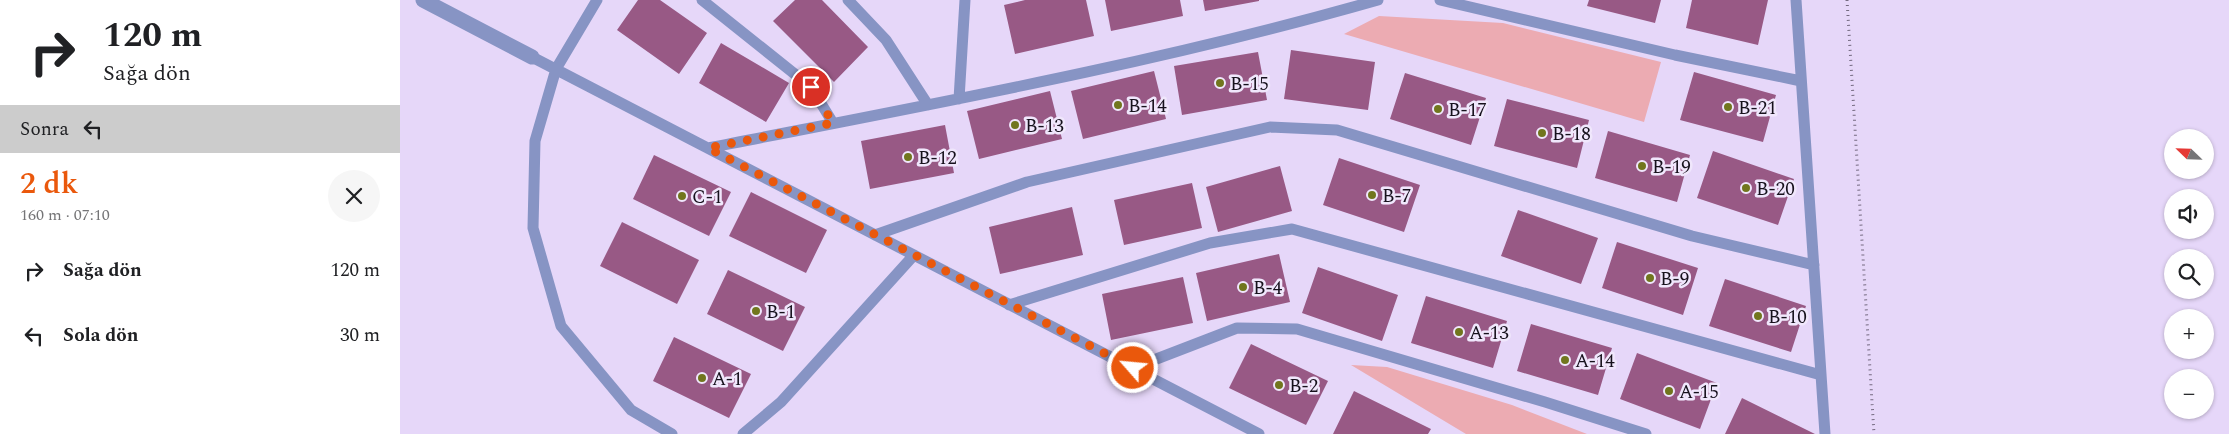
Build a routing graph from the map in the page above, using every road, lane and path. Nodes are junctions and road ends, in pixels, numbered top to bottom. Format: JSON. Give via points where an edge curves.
{"nodes":[{"id":1,"x":423,"y":0,"type":"edge"},
{"id":2,"x":597,"y":0,"type":"edge"},
{"id":3,"x":702,"y":0,"type":"edge"},
{"id":4,"x":848,"y":0,"type":"edge"},
{"id":5,"x":966,"y":0,"type":"edge"},
{"id":6,"x":1378,"y":0,"type":"edge"},
{"id":7,"x":1440,"y":0,"type":"edge"},
{"id":8,"x":1796,"y":0,"type":"edge"},
{"id":9,"x":1847,"y":0,"type":"edge"},
{"id":10,"x":532,"y":57,"type":"joint"},
{"id":11,"x":556,"y":69,"type":"junction"},
{"id":12,"x":1801,"y":81,"type":"junction"},
{"id":13,"x":959,"y":99,"type":"junction"},
{"id":14,"x":928,"y":105,"type":"junction"},
{"id":15,"x":833,"y":123,"type":"junction"},
{"id":16,"x":708,"y":148,"type":"junction"},
{"id":17,"x":875,"y":235,"type":"junction"},
{"id":18,"x":914,"y":255,"type":"junction"},
{"id":19,"x":1814,"y":265,"type":"junction"},
{"id":20,"x":1010,"y":304,"type":"junction"},
{"id":21,"x":1133,"y":368,"type":"junction"},
{"id":22,"x":1821,"y":375,"type":"junction"},
{"id":23,"x":672,"y":434,"type":"edge"},
{"id":24,"x":743,"y":434,"type":"edge"},
{"id":25,"x":1259,"y":434,"type":"edge"},
{"id":26,"x":1646,"y":434,"type":"edge"},
{"id":27,"x":1825,"y":434,"type":"edge"},
{"id":28,"x":1874,"y":434,"type":"edge"}],
"edges":[{"from":1,"to":10,"type":"street"},
{"from":2,"to":11,"type":"lane"},
{"from":3,"to":15,"type":"lane","via":[[811,87]]},
{"from":4,"to":14,"type":"lane","via":[[886,40]]},
{"from":5,"to":13,"type":"lane"},
{"from":6,"to":13,"type":"lane","via":[[1310,20]]},
{"from":7,"to":12,"type":"lane"},
{"from":8,"to":12,"type":"lane"},
{"from":9,"to":28,"type":"path"},
{"from":10,"to":11,"type":"lane"},
{"from":11,"to":16,"type":"lane"},
{"from":11,"to":23,"type":"lane","via":[[535,142],[533,228],[561,326],[631,410]]},
{"from":12,"to":19,"type":"lane"},
{"from":13,"to":14,"type":"lane"},
{"from":14,"to":15,"type":"lane"},
{"from":15,"to":16,"type":"lane"},
{"from":16,"to":17,"type":"lane"},
{"from":17,"to":18,"type":"lane"},
{"from":17,"to":19,"type":"lane","via":[[1026,182],[1270,127],[1337,130],[1692,236]]},
{"from":18,"to":20,"type":"lane"},
{"from":18,"to":24,"type":"lane","via":[[781,402]]},
{"from":19,"to":22,"type":"lane"},
{"from":20,"to":21,"type":"lane"},
{"from":20,"to":22,"type":"lane","via":[[1210,243],[1292,229]]},
{"from":21,"to":25,"type":"lane"},
{"from":21,"to":26,"type":"lane","via":[[1237,328],[1297,329]]},
{"from":22,"to":27,"type":"lane"}]}
